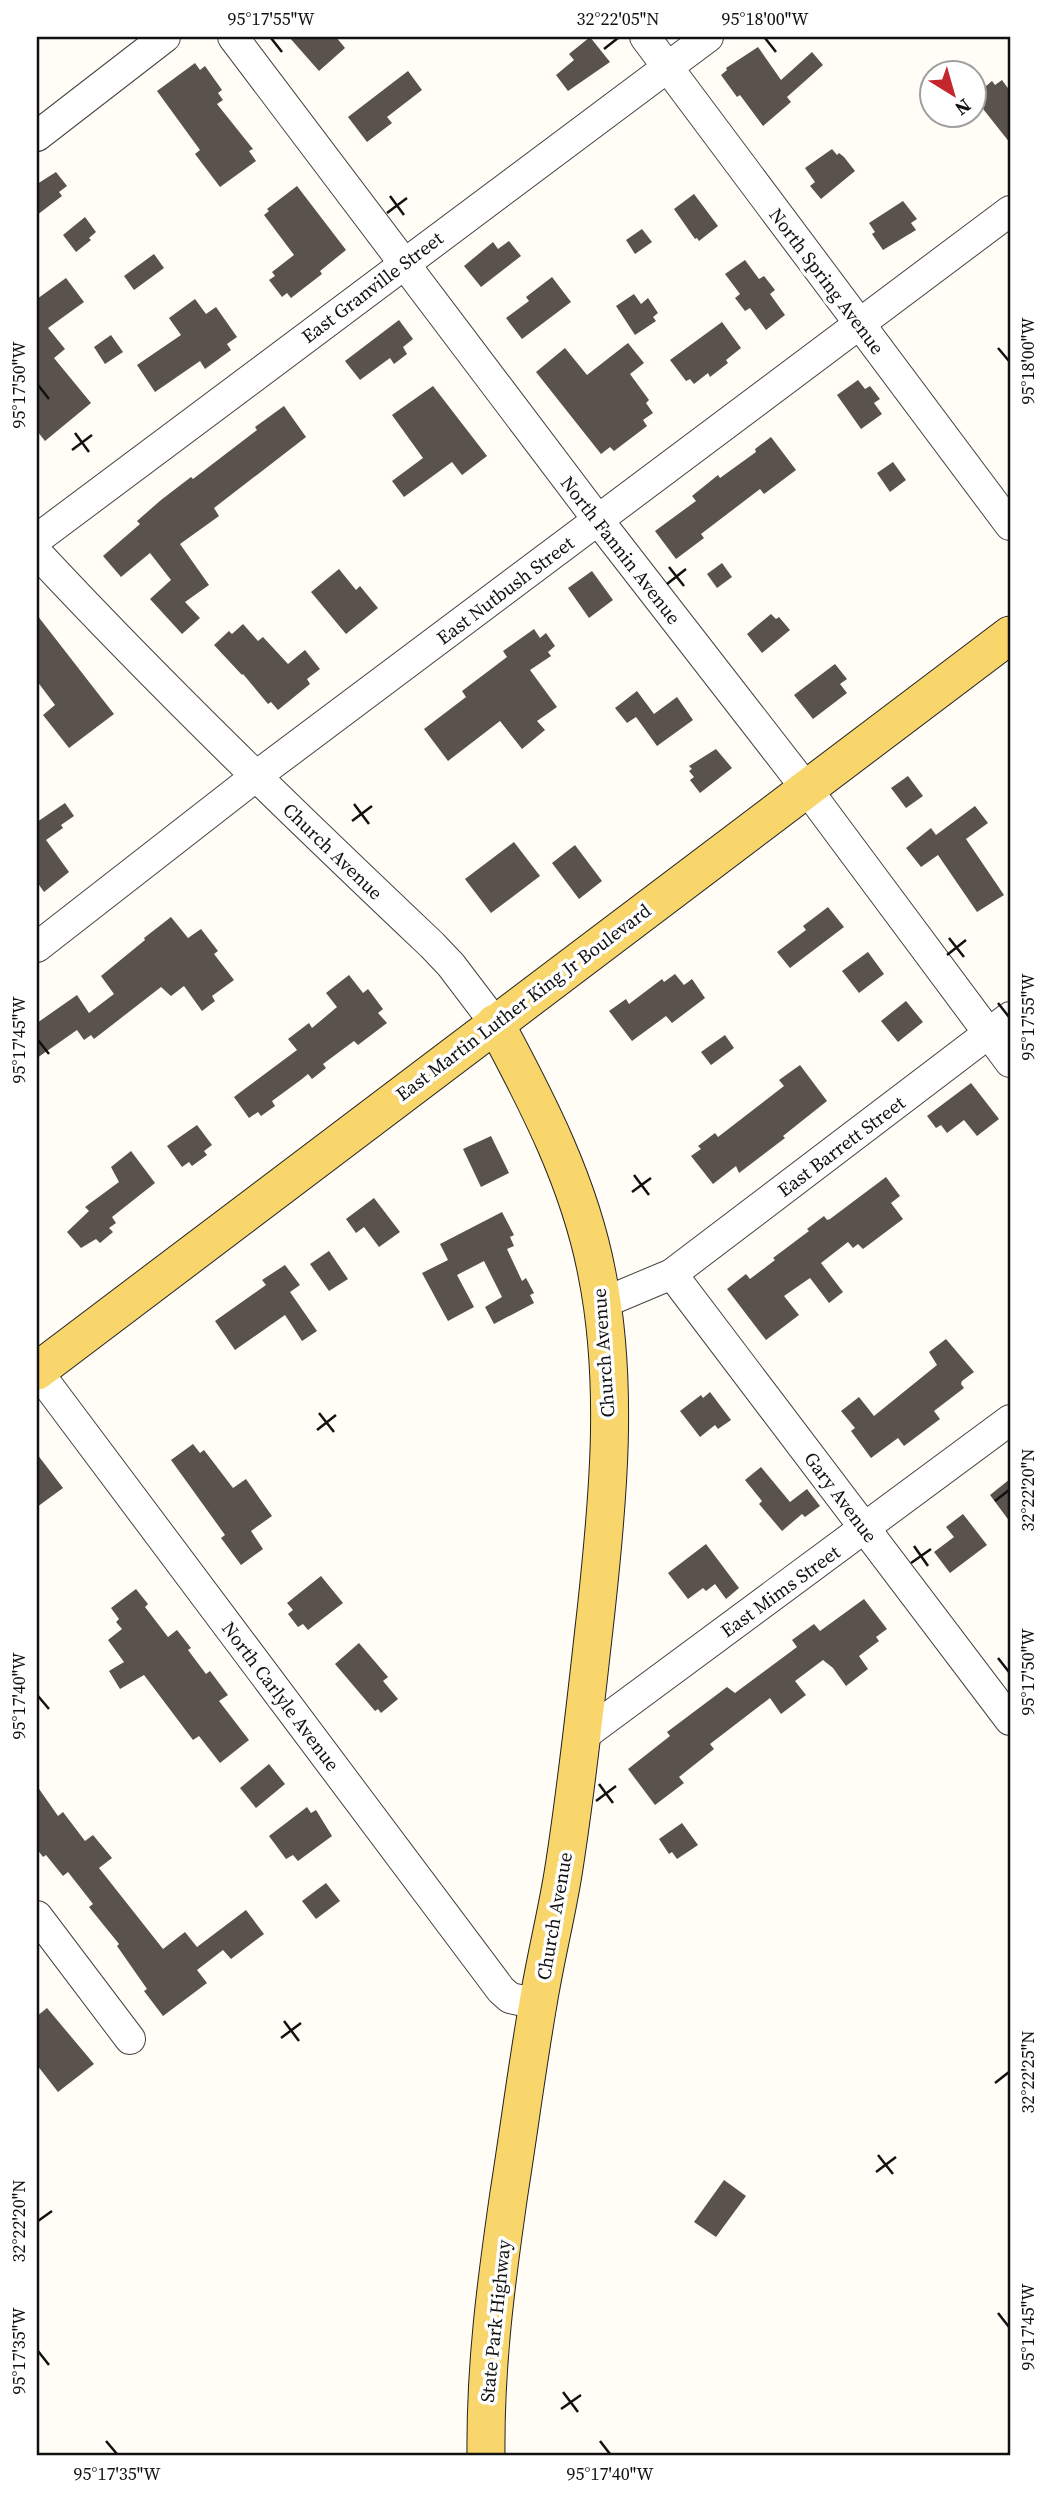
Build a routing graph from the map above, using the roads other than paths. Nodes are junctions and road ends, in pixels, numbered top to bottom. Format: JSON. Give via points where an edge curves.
{"nodes":[{"id":1,"x":165,"y":37,"type":"edge"},
{"id":2,"x":233,"y":37,"type":"edge"},
{"id":3,"x":645,"y":37,"type":"edge"},
{"id":4,"x":708,"y":37,"type":"edge"},
{"id":5,"x":668,"y":67,"type":"junction"},
{"id":6,"x":37,"y":136,"type":"edge"},
{"id":7,"x":1010,"y":211,"type":"edge"},
{"id":8,"x":405,"y":262,"type":"junction"},
{"id":9,"x":859,"y":326,"type":"junction"},
{"id":10,"x":598,"y":520,"type":"junction"},
{"id":11,"x":1010,"y":525,"type":"edge"},
{"id":12,"x":37,"y":540,"type":"edge"},
{"id":13,"x":37,"y":553,"type":"edge"},
{"id":14,"x":1010,"y":635,"type":"edge"},
{"id":15,"x":255,"y":777,"type":"junction"},
{"id":16,"x":806,"y":788,"type":"junction"},
{"id":17,"x":37,"y":947,"type":"edge"},
{"id":18,"x":495,"y":1023,"type":"junction"},
{"id":19,"x":1000,"y":1026,"type":"edge"},
{"id":20,"x":1010,"y":1062,"type":"edge"},
{"id":21,"x":672,"y":1274,"type":"junction"},
{"id":22,"x":603,"y":1303,"type":"junction"},
{"id":23,"x":37,"y":1371,"type":"edge"},
{"id":24,"x":1010,"y":1420,"type":"edge"},
{"id":25,"x":865,"y":1529,"type":"junction"},
{"id":26,"x":1010,"y":1720,"type":"edge"},
{"id":27,"x":583,"y":1736,"type":"junction"},
{"id":28,"x":37,"y":1916,"type":"edge"},
{"id":29,"x":538,"y":2004,"type":"junction"},
{"id":30,"x":130,"y":2039,"type":"dead end"},
{"id":31,"x":504,"y":2227,"type":"joint"},
{"id":32,"x":486,"y":2456,"type":"edge"}],
"edges":[{"from":1,"to":6,"type":"street"},
{"from":2,"to":8,"type":"street","name":"North Fannin Avenue"},
{"from":3,"to":5,"type":"street","name":"North Spring Avenue"},
{"from":4,"to":5,"type":"street","name":"East Granville Street"},
{"from":5,"to":8,"type":"street","name":"East Granville Street"},
{"from":5,"to":9,"type":"street","name":"North Spring Avenue"},
{"from":7,"to":9,"type":"street","name":"East Nutbush Street"},
{"from":8,"to":10,"type":"street","name":"North Fannin Avenue"},
{"from":8,"to":12,"type":"street","name":"East Granville Street"},
{"from":9,"to":10,"type":"street","name":"East Nutbush Street"},
{"from":9,"to":11,"type":"street","name":"North Spring Avenue"},
{"from":10,"to":15,"type":"street","name":"East Nutbush Street"},
{"from":10,"to":16,"type":"street","name":"North Fannin Avenue"},
{"from":13,"to":15,"type":"street","name":"Church Avenue"},
{"from":14,"to":16,"type":"main road","name":"East Martin Luther King Jr Boulevard"},
{"from":15,"to":17,"type":"street","name":"East Nutbush Street"},
{"from":15,"to":18,"type":"street","name":"Church Avenue","via":[[432,945]]},
{"from":16,"to":18,"type":"main road","name":"East Martin Luther King Jr Boulevard"},
{"from":16,"to":19,"type":"street","name":"North Fannin Avenue"},
{"from":18,"to":22,"type":"main road","name":"Church Avenue","via":[[562,1158],[590,1240]]},
{"from":18,"to":23,"type":"main road","name":"East Martin Luther King Jr Boulevard"},
{"from":19,"to":20,"type":"street","name":"North Fannin Avenue"},
{"from":19,"to":21,"type":"street","name":"East Barrett Street"},
{"from":21,"to":22,"type":"street","name":"East Barrett Street"},
{"from":21,"to":25,"type":"street","name":"Gary Avenue"},
{"from":22,"to":27,"type":"main road","name":"Church Avenue","via":[[608,1440],[602,1559]]},
{"from":23,"to":29,"type":"street","name":"North Carlyle Avenue","via":[[501,1990],[510,1998]]},
{"from":24,"to":25,"type":"street","name":"East Mims Street"},
{"from":25,"to":26,"type":"street","name":"Gary Avenue"},
{"from":25,"to":27,"type":"street","name":"East Mims Street"},
{"from":27,"to":29,"type":"main road","name":"Church Avenue"},
{"from":28,"to":30,"type":"street"},
{"from":29,"to":31,"type":"main road","name":"Church Avenue"},
{"from":31,"to":32,"type":"main road","name":"State Park Highway","via":[[489,2342]]}]}
